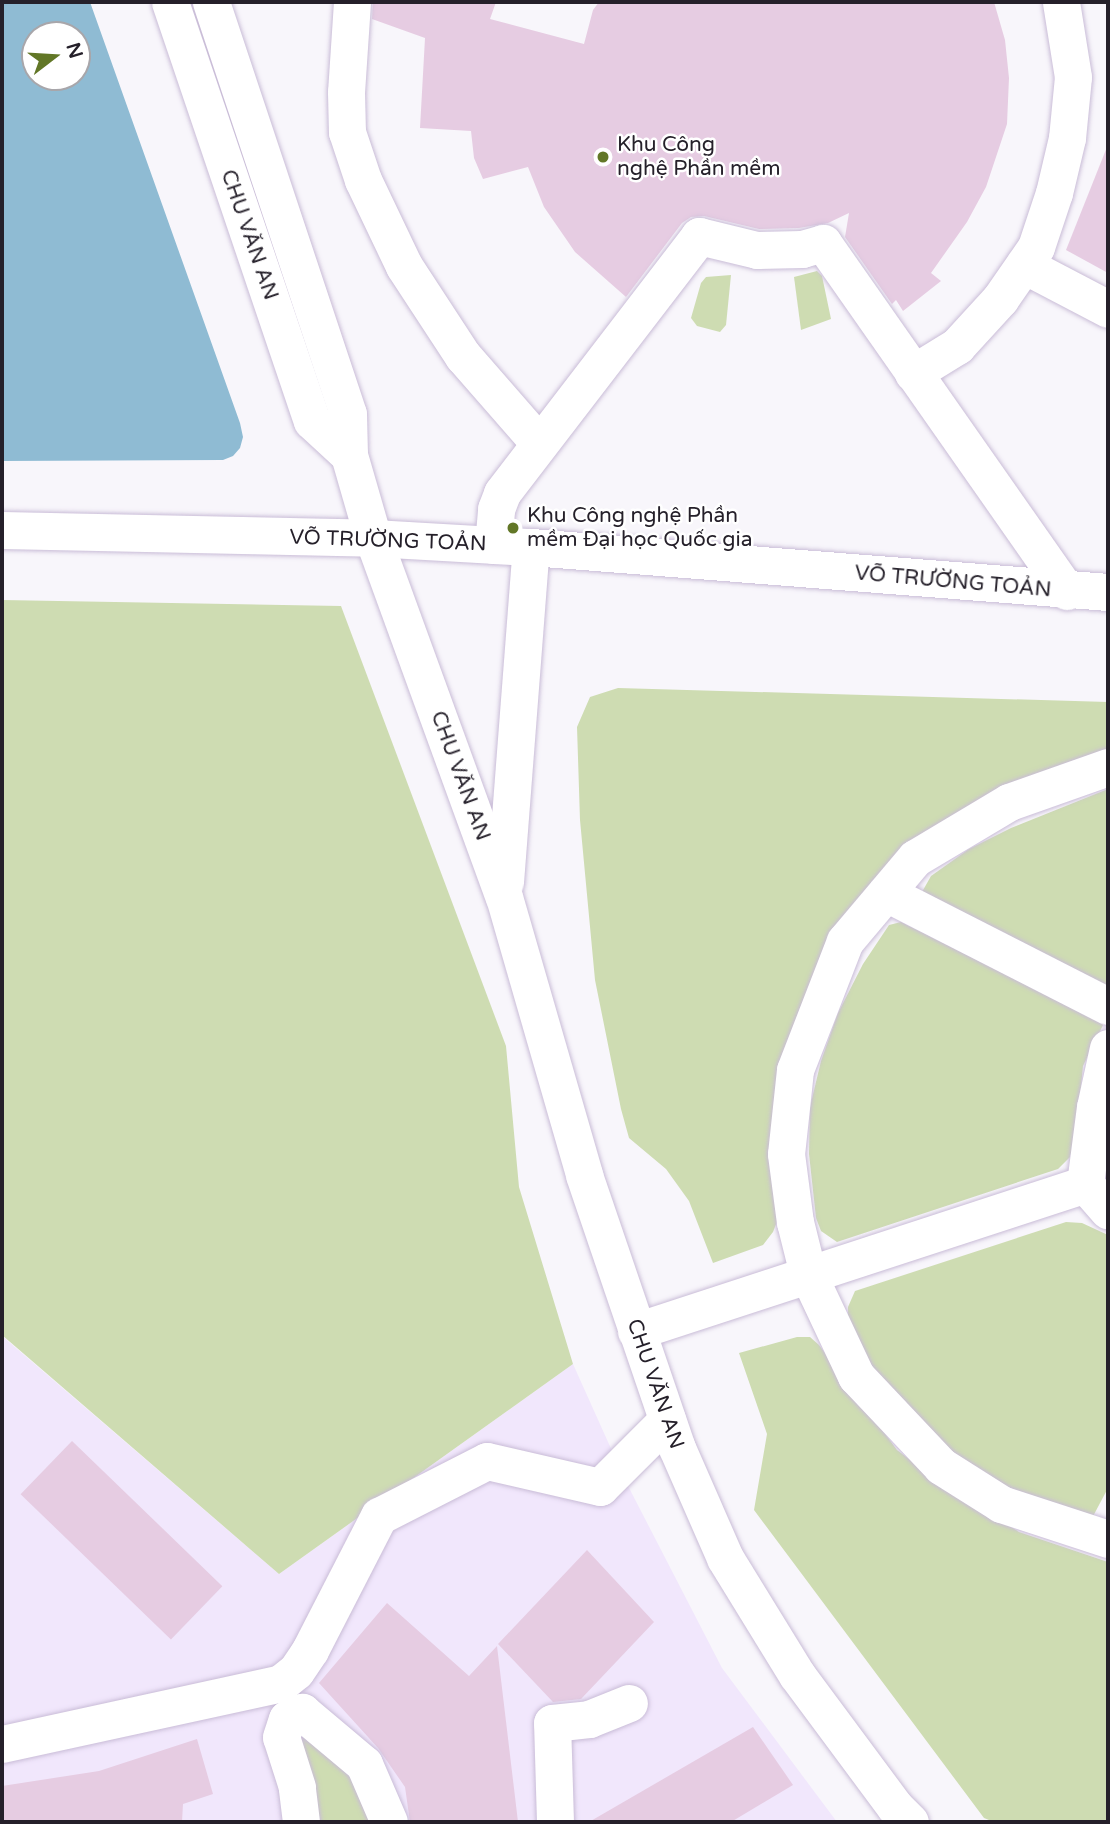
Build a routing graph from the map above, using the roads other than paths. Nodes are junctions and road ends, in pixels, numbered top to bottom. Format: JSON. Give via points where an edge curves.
{"nodes":[{"id":1,"x":170,"y":2,"type":"edge"},
{"id":2,"x":211,"y":2,"type":"edge"},
{"id":3,"x":352,"y":2,"type":"edge"},
{"id":4,"x":1061,"y":2,"type":"edge"},
{"id":5,"x":1024,"y":265,"type":"junction"},
{"id":6,"x":1108,"y":309,"type":"edge"},
{"id":7,"x":913,"y":373,"type":"junction"},
{"id":8,"x":539,"y":443,"type":"junction"},
{"id":9,"x":349,"y":455,"type":"junction"},
{"id":10,"x":2,"y":530,"type":"edge"},
{"id":11,"x":373,"y":538,"type":"junction"},
{"id":12,"x":492,"y":545,"type":"junction"},
{"id":13,"x":531,"y":547,"type":"junction"},
{"id":14,"x":1067,"y":592,"type":"junction"},
{"id":15,"x":1108,"y":593,"type":"edge"},
{"id":16,"x":1108,"y":768,"type":"edge"},
{"id":17,"x":886,"y":893,"type":"junction"},
{"id":18,"x":504,"y":897,"type":"junction"},
{"id":19,"x":1108,"y":1006,"type":"edge"},
{"id":20,"x":1108,"y":1048,"type":"edge"},
{"id":21,"x":1097,"y":1197,"type":"edge"},
{"id":22,"x":808,"y":1275,"type":"junction"},
{"id":23,"x":636,"y":1331,"type":"junction"},
{"id":24,"x":667,"y":1420,"type":"junction"},
{"id":25,"x":1106,"y":1533,"type":"edge"},
{"id":26,"x":242,"y":1692,"type":"junction"},
{"id":27,"x":629,"y":1703,"type":"dead end"},
{"id":28,"x":288,"y":1719,"type":"junction"},
{"id":29,"x":2,"y":1744,"type":"edge"},
{"id":30,"x":300,"y":1822,"type":"edge"},
{"id":31,"x":389,"y":1822,"type":"edge"},
{"id":32,"x":555,"y":1822,"type":"edge"},
{"id":33,"x":910,"y":1822,"type":"edge"}],
"edges":[{"from":1,"to":9,"type":"street","name":"CHU VĂN AN","via":[[312,421]]},
{"from":2,"to":9,"type":"street","name":"CHU VĂN AN","via":[[348,414]]},
{"from":3,"to":8,"type":"street","via":[[347,132],[363,180],[404,266],[463,356]]},
{"from":4,"to":5,"type":"street","via":[[1073,77],[1067,138],[1036,247]]},
{"from":5,"to":6,"type":"street"},
{"from":5,"to":7,"type":"street","via":[[957,346]]},
{"from":7,"to":8,"type":"street","via":[[823,243],[767,250],[699,236]]},
{"from":7,"to":14,"type":"street"},
{"from":8,"to":12,"type":"street","via":[[502,493]]},
{"from":9,"to":11,"type":"street","name":"CHU VĂN AN"},
{"from":10,"to":11,"type":"street","name":"VÕ TRƯỜNG TOẢN"},
{"from":11,"to":12,"type":"street","name":"VÕ TRƯỜNG TOẢN"},
{"from":11,"to":18,"type":"street","name":"CHU VĂN AN"},
{"from":12,"to":13,"type":"street","name":"VÕ TRƯỜNG TOẢN"},
{"from":13,"to":14,"type":"street","name":"VÕ TRƯỜNG TOẢN"},
{"from":13,"to":18,"type":"street","name":"CHU VĂN AN"},
{"from":14,"to":15,"type":"street","name":"VÕ TRƯỜNG TOẢN"},
{"from":16,"to":17,"type":"street","via":[[1009,802],[915,858]]},
{"from":17,"to":19,"type":"street"},
{"from":17,"to":22,"type":"street","via":[[845,941],[795,1070],[786,1154]]},
{"from":18,"to":23,"type":"street","name":"CHU VĂN AN","via":[[584,1175]]},
{"from":20,"to":21,"type":"street","via":[[1095,1107]]},
{"from":21,"to":22,"type":"street"},
{"from":22,"to":23,"type":"street"},
{"from":22,"to":25,"type":"street","via":[[856,1376],[941,1466],[1001,1504]]},
{"from":23,"to":24,"type":"street","name":"CHU VĂN AN"},
{"from":24,"to":26,"type":"street","via":[[600,1486],[487,1461],[379,1516],[296,1671],[281,1683]]},
{"from":24,"to":33,"type":"street","name":"CHU VĂN AN","via":[[725,1558],[797,1675]]},
{"from":26,"to":28,"type":"street"},
{"from":26,"to":29,"type":"street"},
{"from":27,"to":32,"type":"street","via":[[589,1719],[550,1713]]},
{"from":28,"to":30,"type":"street","via":[[281,1737],[297,1787]]},
{"from":28,"to":31,"type":"street","via":[[302,1712],[364,1764]]}]}
